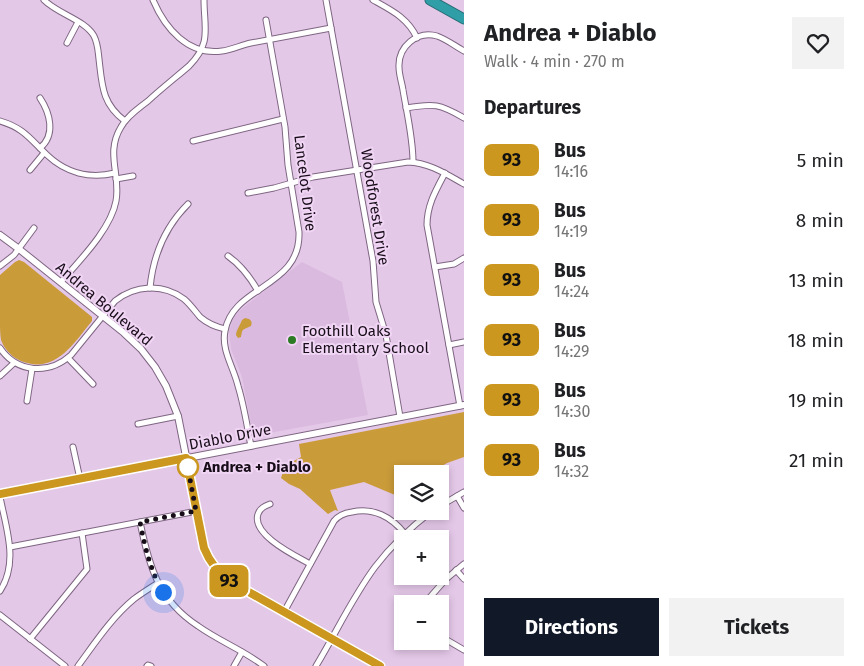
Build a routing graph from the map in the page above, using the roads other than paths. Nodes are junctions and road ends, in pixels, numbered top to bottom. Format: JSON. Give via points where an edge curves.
{"nodes":[{"id":1,"x":44,"y":0,"type":"edge"},
{"id":2,"x":153,"y":0,"type":"edge"},
{"id":3,"x":204,"y":0,"type":"edge"},
{"id":4,"x":326,"y":0,"type":"edge"},
{"id":5,"x":373,"y":0,"type":"edge"},
{"id":6,"x":430,"y":0,"type":"edge"},
{"id":7,"x":266,"y":20,"type":"dead end"},
{"id":8,"x":464,"y":20,"type":"edge"},
{"id":9,"x":78,"y":22,"type":"junction"},
{"id":10,"x":331,"y":28,"type":"junction"},
{"id":11,"x":417,"y":38,"type":"junction"},
{"id":12,"x":269,"y":39,"type":"junction"},
{"id":13,"x":67,"y":43,"type":"dead end"},
{"id":14,"x":201,"y":50,"type":"junction"},
{"id":15,"x":464,"y":51,"type":"edge"},
{"id":16,"x":40,"y":98,"type":"dead end"},
{"id":17,"x":406,"y":108,"type":"junction"},
{"id":18,"x":464,"y":118,"type":"edge"},
{"id":19,"x":283,"y":119,"type":"junction"},
{"id":20,"x":0,"y":121,"type":"edge"},
{"id":21,"x":124,"y":121,"type":"junction"},
{"id":22,"x":193,"y":141,"type":"dead end"},
{"id":23,"x":42,"y":150,"type":"junction"},
{"id":24,"x":413,"y":162,"type":"junction"},
{"id":25,"x":30,"y":170,"type":"dead end"},
{"id":26,"x":357,"y":170,"type":"junction"},
{"id":27,"x":445,"y":173,"type":"junction"},
{"id":28,"x":116,"y":176,"type":"junction"},
{"id":29,"x":134,"y":176,"type":"dead end"},
{"id":30,"x":291,"y":183,"type":"junction"},
{"id":31,"x":464,"y":184,"type":"edge"},
{"id":32,"x":248,"y":193,"type":"dead end"},
{"id":33,"x":188,"y":204,"type":"dead end"},
{"id":34,"x":34,"y":228,"type":"dead end"},
{"id":35,"x":0,"y":235,"type":"edge"},
{"id":36,"x":19,"y":249,"type":"junction"},
{"id":37,"x":228,"y":256,"type":"dead end"},
{"id":38,"x":464,"y":258,"type":"edge"},
{"id":39,"x":0,"y":266,"type":"edge"},
{"id":40,"x":435,"y":267,"type":"junction"},
{"id":41,"x":61,"y":282,"type":"junction"},
{"id":42,"x":150,"y":288,"type":"junction"},
{"id":43,"x":258,"y":290,"type":"junction"},
{"id":44,"x":102,"y":315,"type":"junction"},
{"id":45,"x":225,"y":329,"type":"junction"},
{"id":46,"x":464,"y":342,"type":"edge"},
{"id":47,"x":449,"y":345,"type":"junction"},
{"id":48,"x":0,"y":348,"type":"edge"},
{"id":49,"x":68,"y":358,"type":"junction"},
{"id":50,"x":14,"y":363,"type":"junction"},
{"id":51,"x":32,"y":369,"type":"junction"},
{"id":52,"x":0,"y":376,"type":"edge"},
{"id":53,"x":93,"y":384,"type":"dead end"},
{"id":54,"x":27,"y":401,"type":"dead end"},
{"id":55,"x":462,"y":405,"type":"edge"},
{"id":56,"x":178,"y":416,"type":"junction"},
{"id":57,"x":400,"y":417,"type":"junction"},
{"id":58,"x":138,"y":424,"type":"dead end"},
{"id":59,"x":251,"y":446,"type":"junction"},
{"id":60,"x":73,"y":447,"type":"dead end"},
{"id":61,"x":186,"y":458,"type":"junction"},
{"id":62,"x":80,"y":479,"type":"junction"},
{"id":63,"x":464,"y":492,"type":"edge"},
{"id":64,"x":0,"y":496,"type":"edge"},
{"id":65,"x":457,"y":496,"type":"junction"},
{"id":66,"x":449,"y":501,"type":"edge"},
{"id":67,"x":270,"y":504,"type":"dead end"},
{"id":68,"x":464,"y":508,"type":"edge"},
{"id":69,"x":196,"y":511,"type":"junction"},
{"id":70,"x":421,"y":520,"type":"edge"},
{"id":71,"x":140,"y":522,"type":"junction"},
{"id":72,"x":401,"y":530,"type":"edge"},
{"id":73,"x":410,"y":530,"type":"edge"},
{"id":74,"x":82,"y":533,"type":"junction"},
{"id":75,"x":394,"y":545,"type":"edge"},
{"id":76,"x":10,"y":547,"type":"junction"},
{"id":77,"x":310,"y":564,"type":"junction"},
{"id":78,"x":464,"y":564,"type":"edge"},
{"id":79,"x":456,"y":570,"type":"junction"},
{"id":80,"x":464,"y":579,"type":"edge"},
{"id":81,"x":158,"y":583,"type":"junction"},
{"id":82,"x":0,"y":591,"type":"edge"},
{"id":83,"x":432,"y":595,"type":"edge"},
{"id":84,"x":284,"y":612,"type":"junction"},
{"id":85,"x":0,"y":615,"type":"edge"},
{"id":86,"x":30,"y":639,"type":"junction"},
{"id":87,"x":332,"y":639,"type":"junction"},
{"id":88,"x":449,"y":641,"type":"edge"},
{"id":89,"x":464,"y":650,"type":"edge"},
{"id":90,"x":242,"y":652,"type":"junction"},
{"id":91,"x":65,"y":666,"type":"edge"},
{"id":92,"x":78,"y":666,"type":"edge"},
{"id":93,"x":234,"y":666,"type":"edge"},
{"id":94,"x":264,"y":666,"type":"edge"},
{"id":95,"x":316,"y":666,"type":"edge"},
{"id":96,"x":380,"y":666,"type":"edge"}],
"edges":[{"from":1,"to":9,"type":"street"},
{"from":2,"to":14,"type":"street","via":[[173,32]]},
{"from":3,"to":14,"type":"street","via":[[206,31]]},
{"from":4,"to":10,"type":"street","name":"Woodforest Drive"},
{"from":5,"to":11,"type":"street","via":[[401,17]]},
{"from":6,"to":8,"type":"highway"},
{"from":7,"to":12,"type":"street","name":"Lancelot Drive"},
{"from":9,"to":13,"type":"street"},
{"from":9,"to":21,"type":"street","via":[[94,36],[105,97]]},
{"from":10,"to":12,"type":"street"},
{"from":10,"to":26,"type":"street","name":"Woodforest Drive"},
{"from":11,"to":15,"type":"street","via":[[437,36]]},
{"from":11,"to":17,"type":"street","via":[[405,47],[399,60]]},
{"from":12,"to":14,"type":"street","via":[[220,52]]},
{"from":12,"to":19,"type":"street","name":"Lancelot Drive"},
{"from":14,"to":21,"type":"street","via":[[188,66]]},
{"from":16,"to":23,"type":"street","via":[[48,114],[50,130]]},
{"from":17,"to":18,"type":"street","via":[[435,105]]},
{"from":17,"to":24,"type":"street"},
{"from":19,"to":22,"type":"street"},
{"from":19,"to":30,"type":"street","name":"Lancelot Drive"},
{"from":20,"to":23,"type":"street","via":[[24,132]]},
{"from":21,"to":28,"type":"street","via":[[114,145]]},
{"from":23,"to":25,"type":"street"},
{"from":23,"to":28,"type":"street","via":[[64,168],[78,173]]},
{"from":24,"to":26,"type":"street"},
{"from":24,"to":27,"type":"street"},
{"from":26,"to":30,"type":"street"},
{"from":26,"to":57,"type":"street","name":"Woodforest Drive","via":[[373,261],[376,302],[386,335]]},
{"from":27,"to":31,"type":"street"},
{"from":27,"to":40,"type":"street","via":[[428,210],[427,225]]},
{"from":28,"to":29,"type":"street"},
{"from":28,"to":41,"type":"street","via":[[116,200],[110,220]]},
{"from":30,"to":32,"type":"street"},
{"from":30,"to":43,"type":"street","name":"Lancelot Drive","via":[[299,232],[296,255],[287,268]]},
{"from":33,"to":42,"type":"street","via":[[175,218],[161,243]]},
{"from":34,"to":36,"type":"street"},
{"from":35,"to":36,"type":"street","name":"Andrea Boulevard"},
{"from":36,"to":39,"type":"street"},
{"from":36,"to":41,"type":"street","name":"Andrea Boulevard"},
{"from":37,"to":43,"type":"street","via":[[245,271]]},
{"from":38,"to":40,"type":"street","via":[[454,264]]},
{"from":40,"to":47,"type":"street"},
{"from":41,"to":44,"type":"street","name":"Andrea Boulevard"},
{"from":42,"to":44,"type":"street","via":[[121,296]]},
{"from":42,"to":45,"type":"street","via":[[177,295],[206,321]]},
{"from":43,"to":45,"type":"street","name":"Lancelot Drive","via":[[232,312]]},
{"from":44,"to":49,"type":"street"},
{"from":44,"to":56,"type":"street","name":"Andrea Boulevard","via":[[148,358],[161,376]]},
{"from":45,"to":59,"type":"street","via":[[224,346],[239,386]]},
{"from":46,"to":47,"type":"street"},
{"from":47,"to":55,"type":"street"},
{"from":48,"to":50,"type":"street"},
{"from":49,"to":51,"type":"street","via":[[52,367]]},
{"from":49,"to":53,"type":"street"},
{"from":50,"to":51,"type":"street"},
{"from":50,"to":52,"type":"street"},
{"from":51,"to":54,"type":"street"},
{"from":55,"to":57,"type":"street","name":"Diablo Drive"},
{"from":56,"to":58,"type":"street"},
{"from":56,"to":61,"type":"street","name":"Andrea Boulevard"},
{"from":57,"to":59,"type":"street","name":"Diablo Drive"},
{"from":59,"to":61,"type":"street","name":"Diablo Drive"},
{"from":60,"to":62,"type":"street"},
{"from":61,"to":62,"type":"street","name":"Diablo Drive"},
{"from":61,"to":69,"type":"street","name":"Andrea Boulevard"},
{"from":62,"to":64,"type":"street","name":"Diablo Drive"},
{"from":63,"to":65,"type":"street"},
{"from":64,"to":76,"type":"street"},
{"from":65,"to":66,"type":"street"},
{"from":65,"to":68,"type":"street"},
{"from":67,"to":77,"type":"street","via":[[258,514],[262,530],[278,546]]},
{"from":69,"to":71,"type":"street"},
{"from":69,"to":84,"type":"street","name":"Andrea Boulevard","via":[[204,548],[216,569],[231,582]]},
{"from":70,"to":73,"type":"street"},
{"from":71,"to":74,"type":"street"},
{"from":71,"to":81,"type":"street","via":[[148,561]]},
{"from":72,"to":77,"type":"street","via":[[382,515],[369,511],[348,513],[334,521]]},
{"from":74,"to":76,"type":"street"},
{"from":74,"to":86,"type":"street","via":[[87,569]]},
{"from":75,"to":87,"type":"street","via":[[361,587]]},
{"from":76,"to":82,"type":"street","via":[[10,567]]},
{"from":77,"to":84,"type":"street"},
{"from":78,"to":79,"type":"street"},
{"from":79,"to":80,"type":"street"},
{"from":79,"to":83,"type":"street"},
{"from":81,"to":90,"type":"street","via":[[170,602],[190,621]]},
{"from":81,"to":92,"type":"street","via":[[127,605]]},
{"from":84,"to":87,"type":"street","name":"Andrea Boulevard"},
{"from":85,"to":86,"type":"street"},
{"from":86,"to":91,"type":"street"},
{"from":87,"to":95,"type":"street"},
{"from":87,"to":96,"type":"street","name":"Andrea Boulevard"},
{"from":88,"to":89,"type":"street"},
{"from":90,"to":93,"type":"street"},
{"from":90,"to":94,"type":"street"}]}
